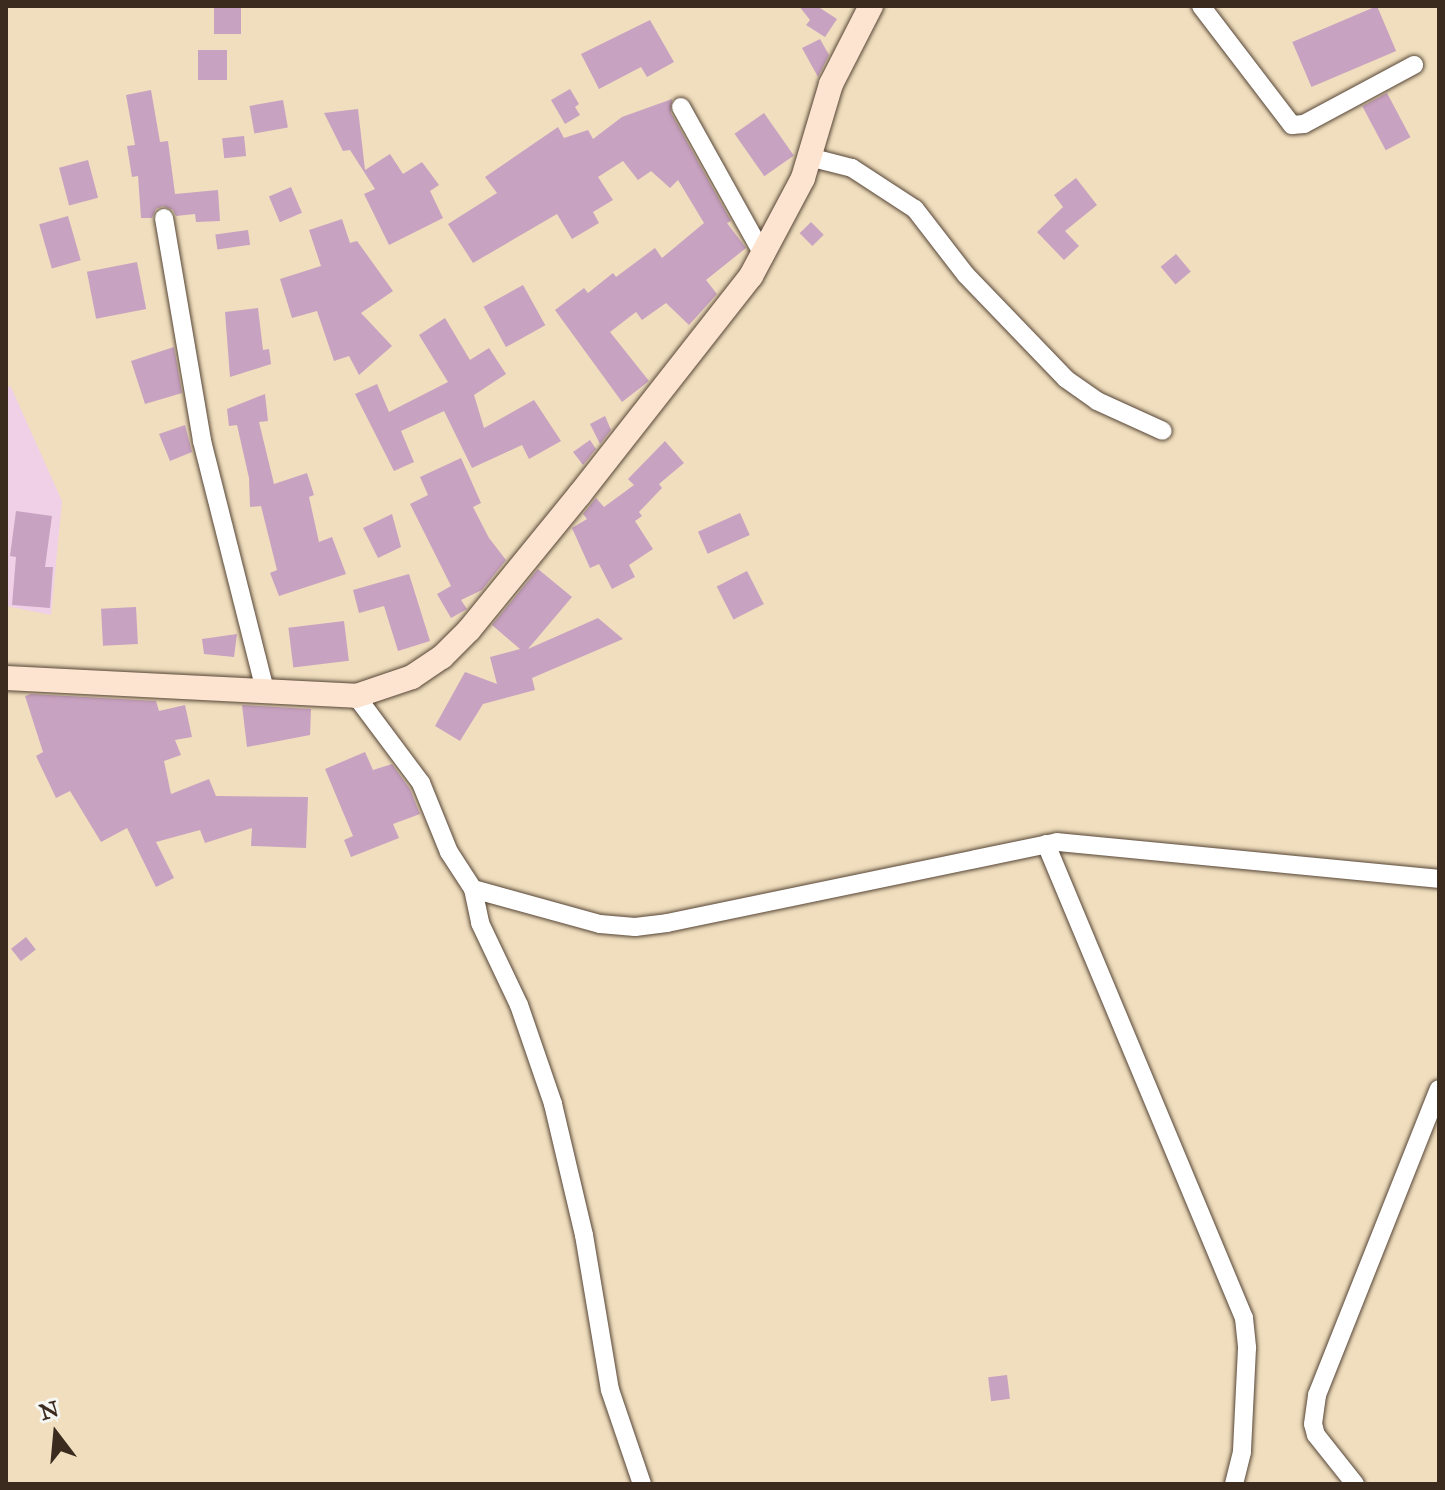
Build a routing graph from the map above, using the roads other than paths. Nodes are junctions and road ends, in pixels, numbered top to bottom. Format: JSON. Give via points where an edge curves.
{"nodes":[{"id":1,"x":871,"y":6,"type":"edge"},
{"id":2,"x":1201,"y":6,"type":"edge"},
{"id":3,"x":1414,"y":65,"type":"dead end"},
{"id":4,"x":681,"y":107,"type":"dead end"},
{"id":5,"x":809,"y":157,"type":"junction"},
{"id":6,"x":164,"y":218,"type":"dead end"},
{"id":7,"x":764,"y":256,"type":"junction"},
{"id":8,"x":1163,"y":431,"type":"dead end"},
{"id":9,"x":6,"y":678,"type":"edge"},
{"id":10,"x":265,"y":690,"type":"junction"},
{"id":11,"x":356,"y":696,"type":"junction"},
{"id":12,"x":1046,"y":844,"type":"junction"},
{"id":13,"x":1439,"y":879,"type":"edge"},
{"id":14,"x":473,"y":889,"type":"junction"},
{"id":15,"x":1439,"y":1089,"type":"edge"},
{"id":16,"x":642,"y":1484,"type":"edge"},
{"id":17,"x":1234,"y":1484,"type":"edge"},
{"id":18,"x":1355,"y":1484,"type":"edge"}],
"edges":[{"from":1,"to":5,"type":"street","via":[[840,62]]},
{"from":2,"to":3,"type":"street","via":[[1292,125],[1304,124]]},
{"from":4,"to":7,"type":"street"},
{"from":5,"to":7,"type":"street"},
{"from":5,"to":8,"type":"street","via":[[852,168],[915,209],[966,275],[1066,379],[1097,401]]},
{"from":6,"to":10,"type":"street","via":[[199,426]]},
{"from":7,"to":11,"type":"street","via":[[469,630],[412,677]]},
{"from":9,"to":10,"type":"street"},
{"from":10,"to":11,"type":"street"},
{"from":11,"to":14,"type":"street","via":[[421,783],[449,852]]},
{"from":12,"to":13,"type":"street"},
{"from":12,"to":14,"type":"street","via":[[635,927],[600,924]]},
{"from":12,"to":17,"type":"street","via":[[1244,1318],[1242,1452]]},
{"from":14,"to":16,"type":"street","via":[[480,923],[519,1005],[553,1104],[584,1235],[610,1390]]},
{"from":15,"to":18,"type":"street","via":[[1317,1395],[1316,1435]]}]}
